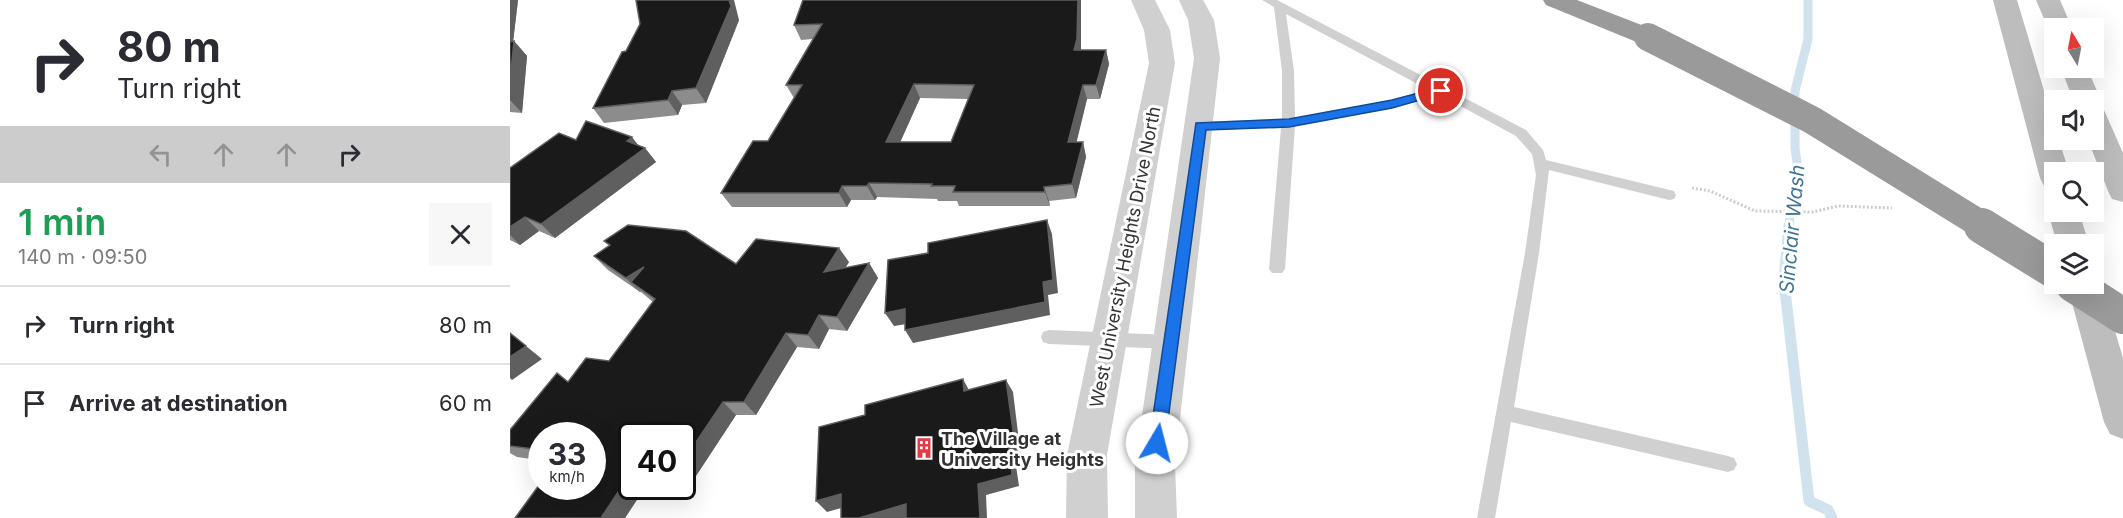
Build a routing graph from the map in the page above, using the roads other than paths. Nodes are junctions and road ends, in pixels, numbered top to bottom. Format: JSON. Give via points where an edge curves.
{"nodes":[{"id":1,"x":1143,"y":0,"type":"edge"},
{"id":2,"x":1191,"y":0,"type":"edge"},
{"id":3,"x":1555,"y":0,"type":"edge"},
{"id":4,"x":2005,"y":0,"type":"edge"},
{"id":5,"x":2048,"y":0,"type":"edge"},
{"id":6,"x":1274,"y":3,"type":"edge"},
{"id":7,"x":2055,"y":18,"type":"edge"},
{"id":8,"x":1441,"y":91,"type":"junction"},
{"id":9,"x":1289,"y":123,"type":"junction"},
{"id":10,"x":1200,"y":126,"type":"junction"},
{"id":11,"x":2104,"y":143,"type":"edge"},
{"id":12,"x":2050,"y":162,"type":"edge"},
{"id":13,"x":1542,"y":164,"type":"junction"},
{"id":14,"x":2123,"y":191,"type":"edge"},
{"id":15,"x":1669,"y":195,"type":"road end"},
{"id":16,"x":2044,"y":265,"type":"edge"},
{"id":17,"x":1277,"y":269,"type":"dead end"},
{"id":18,"x":2087,"y":294,"type":"edge"},
{"id":19,"x":2089,"y":294,"type":"edge"},
{"id":20,"x":2123,"y":316,"type":"edge"},
{"id":21,"x":1049,"y":337,"type":"dead end"},
{"id":22,"x":1109,"y":340,"type":"junction"},
{"id":23,"x":1171,"y":342,"type":"junction"},
{"id":24,"x":1505,"y":413,"type":"junction"},
{"id":25,"x":2123,"y":422,"type":"edge"},
{"id":26,"x":1728,"y":464,"type":"dead end"},
{"id":27,"x":1087,"y":518,"type":"edge"},
{"id":28,"x":1156,"y":518,"type":"edge"},
{"id":29,"x":1485,"y":518,"type":"edge"}],
"edges":[{"from":1,"to":22,"type":"street","name":"West University Heights Drive North","via":[[1156,23],[1162,63]]},
{"from":2,"to":10,"type":"street","via":[[1201,20],[1207,58]]},
{"from":3,"to":16,"type":"highway","bridge":true,"via":[[1648,37],[1812,120]]},
{"from":4,"to":12,"type":"main road"},
{"from":5,"to":7,"type":"main road"},
{"from":6,"to":8,"type":"lane"},
{"from":6,"to":9,"type":"lane","via":[[1284,27]]},
{"from":8,"to":9,"type":"lane"},
{"from":8,"to":13,"type":"lane","via":[[1521,133]]},
{"from":9,"to":10,"type":"lane"},
{"from":9,"to":17,"type":"lane"},
{"from":10,"to":23,"type":"street"},
{"from":11,"to":14,"type":"main road"},
{"from":13,"to":15,"type":"lane"},
{"from":13,"to":24,"type":"lane","via":[[1532,253]]},
{"from":18,"to":25,"type":"main road"},
{"from":19,"to":20,"type":"highway","bridge":true},
{"from":21,"to":22,"type":"lane"},
{"from":22,"to":23,"type":"lane"},
{"from":22,"to":27,"type":"street","name":"West University Heights Drive North","via":[[1087,454]]},
{"from":23,"to":28,"type":"street","via":[[1155,464]]},
{"from":24,"to":26,"type":"lane"},
{"from":24,"to":29,"type":"lane"}]}
